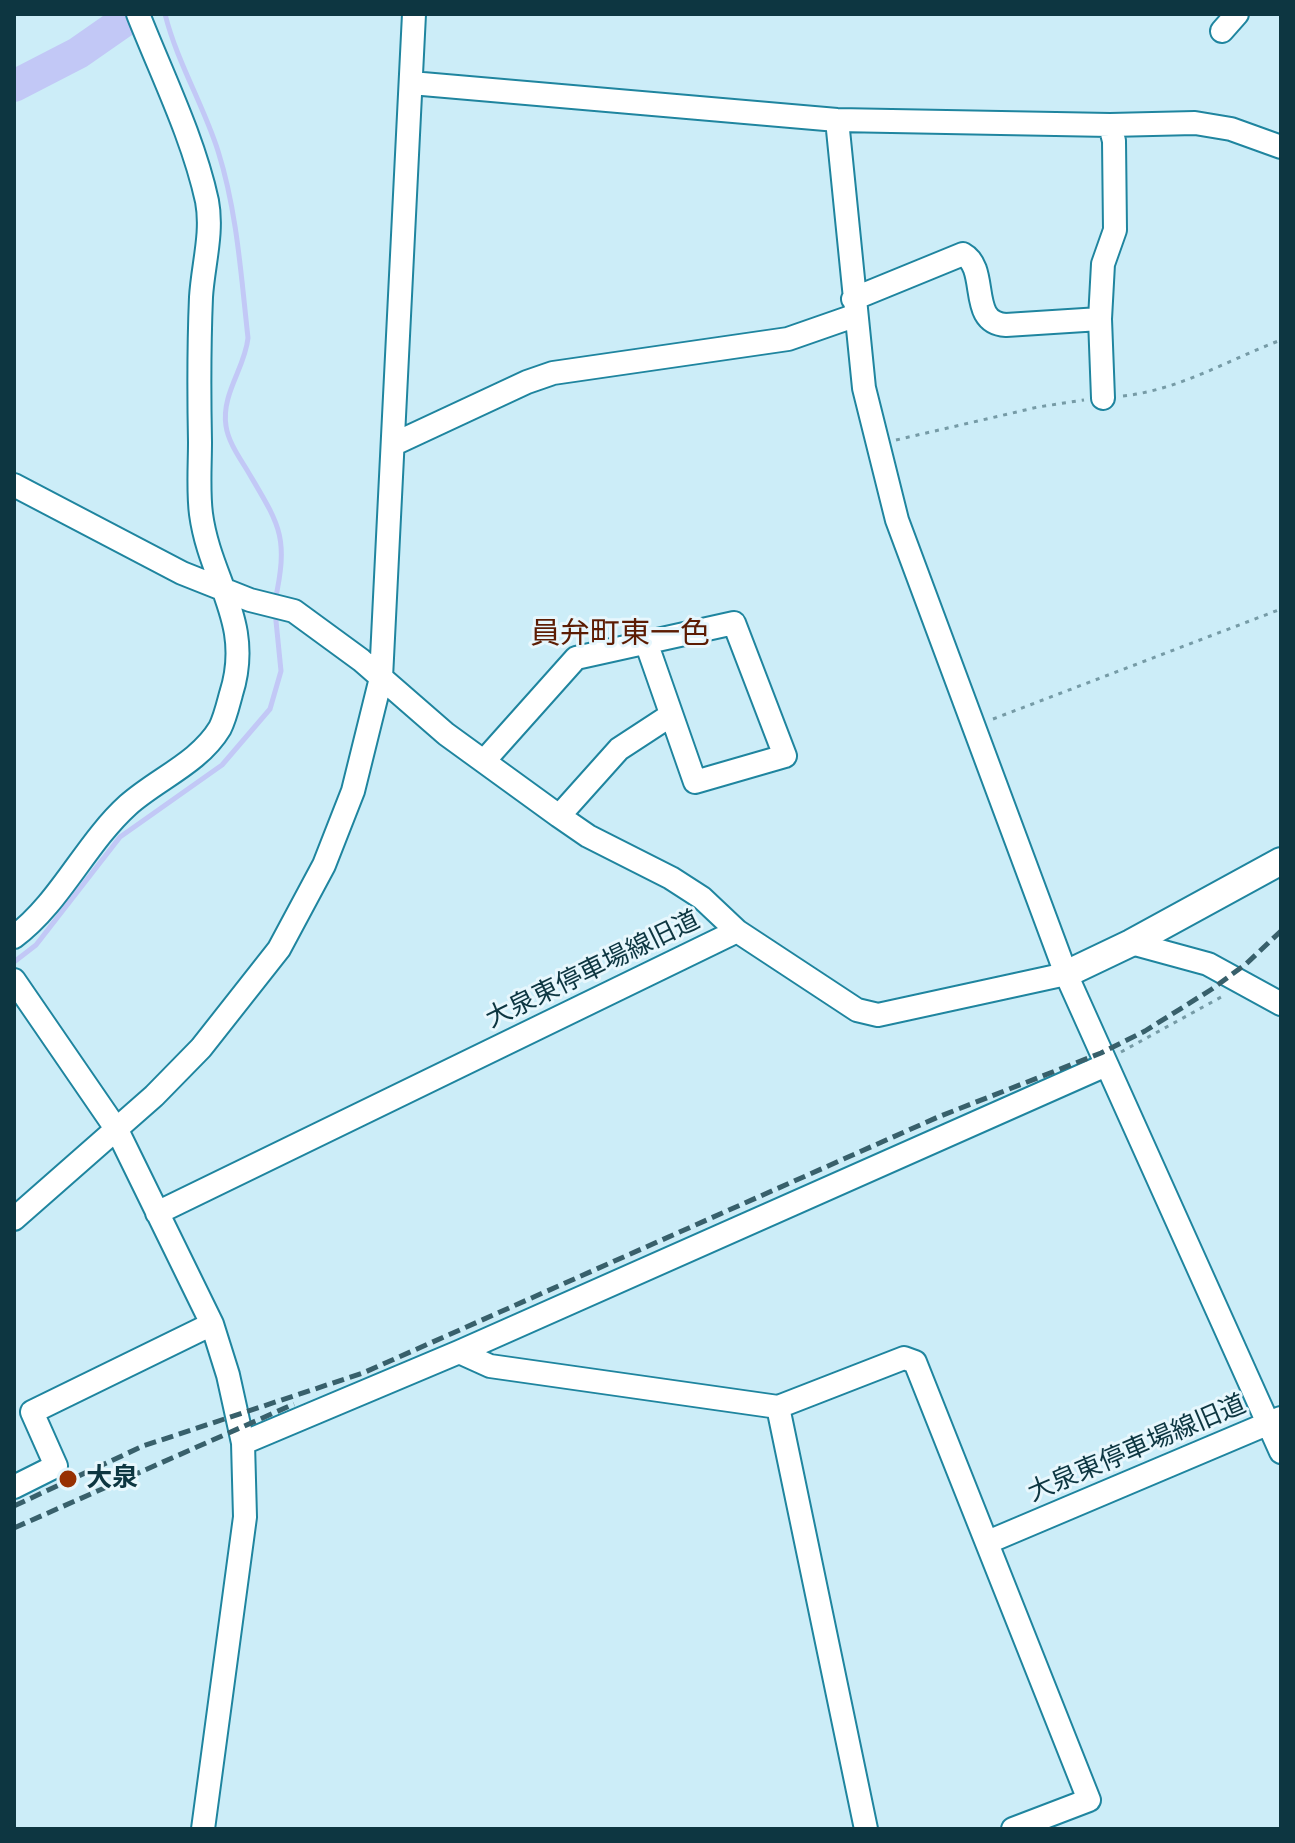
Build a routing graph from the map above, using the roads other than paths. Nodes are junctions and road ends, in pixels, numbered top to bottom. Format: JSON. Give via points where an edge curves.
{"nodes":[{"id":1,"x":138,"y":14,"type":"edge"},
{"id":2,"x":414,"y":14,"type":"edge"},
{"id":3,"x":411,"y":83,"type":"junction"},
{"id":4,"x":837,"y":120,"type":"junction"},
{"id":5,"x":1110,"y":125,"type":"junction"},
{"id":6,"x":1281,"y":147,"type":"edge"},
{"id":7,"x":854,"y":308,"type":"junction"},
{"id":8,"x":1100,"y":319,"type":"junction"},
{"id":9,"x":1103,"y":398,"type":"road end"},
{"id":10,"x":394,"y":444,"type":"junction"},
{"id":11,"x":14,"y":485,"type":"edge"},
{"id":12,"x":226,"y":592,"type":"junction"},
{"id":13,"x":646,"y":642,"type":"junction"},
{"id":14,"x":381,"y":678,"type":"junction"},
{"id":15,"x":671,"y":715,"type":"junction"},
{"id":16,"x":484,"y":761,"type":"junction"},
{"id":17,"x":559,"y":816,"type":"junction"},
{"id":18,"x":1281,"y":861,"type":"edge"},
{"id":19,"x":737,"y":931,"type":"junction"},
{"id":20,"x":14,"y":937,"type":"edge"},
{"id":21,"x":1131,"y":943,"type":"junction"},
{"id":22,"x":1066,"y":974,"type":"junction"},
{"id":23,"x":14,"y":980,"type":"edge"},
{"id":24,"x":1281,"y":1004,"type":"edge"},
{"id":25,"x":1105,"y":1063,"type":"junction"},
{"id":26,"x":117,"y":1130,"type":"junction"},
{"id":27,"x":157,"y":1213,"type":"junction"},
{"id":28,"x":14,"y":1219,"type":"edge"},
{"id":29,"x":212,"y":1324,"type":"junction"},
{"id":30,"x":459,"y":1352,"type":"junction"},
{"id":31,"x":778,"y":1407,"type":"junction"},
{"id":32,"x":1274,"y":1422,"type":"edge"},
{"id":33,"x":243,"y":1443,"type":"junction"},
{"id":34,"x":1281,"y":1452,"type":"edge"},
{"id":35,"x":14,"y":1487,"type":"edge"},
{"id":36,"x":988,"y":1542,"type":"junction"},
{"id":37,"x":203,"y":1829,"type":"edge"},
{"id":38,"x":866,"y":1829,"type":"edge"},
{"id":39,"x":1013,"y":1829,"type":"edge"}],
"edges":[{"from":1,"to":12,"type":"street","via":[[207,202],[199,365],[201,513],[209,555]]},
{"from":2,"to":3,"type":"street"},
{"from":3,"to":4,"type":"street"},
{"from":3,"to":10,"type":"street"},
{"from":4,"to":5,"type":"street"},
{"from":4,"to":7,"type":"street"},
{"from":5,"to":6,"type":"street","via":[[1213,125]]},
{"from":5,"to":8,"type":"street","via":[[1115,230],[1103,264]]},
{"from":7,"to":8,"type":"street","via":[[963,254],[975,265],[984,311],[992,322]]},
{"from":7,"to":10,"type":"street","via":[[788,339],[553,373]]},
{"from":7,"to":22,"type":"street","via":[[864,388],[897,520]]},
{"from":8,"to":9,"type":"street"},
{"from":10,"to":14,"type":"street"},
{"from":11,"to":12,"type":"street"},
{"from":12,"to":14,"type":"street","via":[[284,607],[306,619]]},
{"from":12,"to":20,"type":"street","via":[[240,642],[237,675],[220,728],[197,755],[130,804],[96,838],[40,913]]},
{"from":13,"to":15,"type":"street"},
{"from":13,"to":15,"type":"street","via":[[734,623],[785,756],[695,782]]},
{"from":13,"to":16,"type":"street","via":[[576,658]]},
{"from":14,"to":16,"type":"street"},
{"from":14,"to":26,"type":"street","via":[[347,806],[324,865],[279,949],[201,1048]]},
{"from":15,"to":17,"type":"street","via":[[619,749]]},
{"from":16,"to":17,"type":"street"},
{"from":17,"to":19,"type":"street","via":[[702,898]]},
{"from":18,"to":21,"type":"main road"},
{"from":19,"to":22,"type":"street","name":"大泉東停車場線旧道","via":[[844,1003],[870,1014]]},
{"from":19,"to":27,"type":"street","name":"大泉東停車場線旧道"},
{"from":21,"to":22,"type":"main road"},
{"from":21,"to":24,"type":"street","via":[[1208,964]]},
{"from":22,"to":25,"type":"street","name":"大泉東停車場線旧道"},
{"from":23,"to":26,"type":"street"},
{"from":25,"to":30,"type":"street"},
{"from":25,"to":32,"type":"street","name":"大泉東停車場線旧道"},
{"from":26,"to":27,"type":"street"},
{"from":26,"to":28,"type":"street"},
{"from":27,"to":29,"type":"street"},
{"from":29,"to":33,"type":"street"},
{"from":29,"to":35,"type":"street","via":[[32,1412],[56,1466]]},
{"from":30,"to":31,"type":"street","via":[[490,1366]]},
{"from":30,"to":33,"type":"street"},
{"from":31,"to":36,"type":"street","via":[[911,1359]]},
{"from":31,"to":38,"type":"street"},
{"from":32,"to":34,"type":"street"},
{"from":32,"to":36,"type":"street","name":"大泉東停車場線旧道"},
{"from":33,"to":37,"type":"street","via":[[245,1517]]},
{"from":36,"to":39,"type":"street","via":[[1089,1800]]}]}
